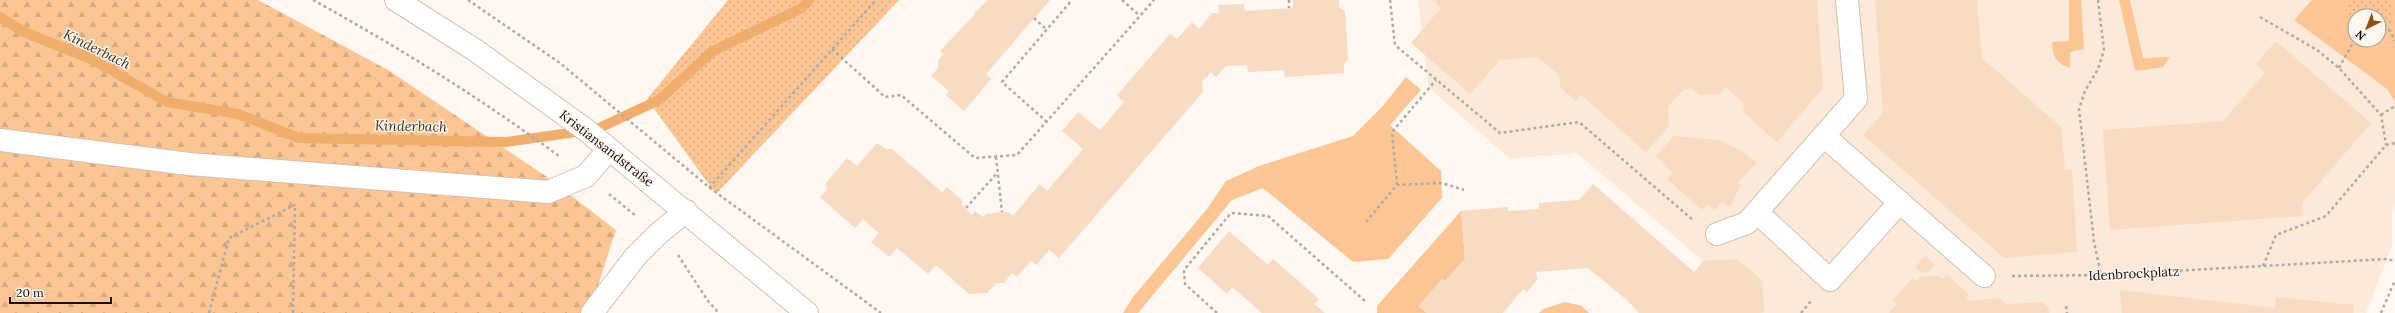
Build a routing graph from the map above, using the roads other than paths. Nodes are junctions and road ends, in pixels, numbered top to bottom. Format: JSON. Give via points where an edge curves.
{"nodes":[{"id":1,"x":396,"y":0,"type":"edge"},
{"id":2,"x":1847,"y":0,"type":"edge"},
{"id":3,"x":1824,"y":136,"type":"junction"},
{"id":4,"x":0,"y":140,"type":"edge"},
{"id":5,"x":608,"y":154,"type":"junction"},
{"id":6,"x":1900,"y":202,"type":"junction"},
{"id":7,"x":686,"y":211,"type":"junction"},
{"id":8,"x":1757,"y":212,"type":"junction"},
{"id":9,"x":1717,"y":234,"type":"road end"},
{"id":10,"x":1984,"y":276,"type":"road end"},
{"id":11,"x":592,"y":313,"type":"edge"},
{"id":12,"x":807,"y":313,"type":"edge"}],
"edges":[{"from":1,"to":5,"type":"street","name":"Kristiansandstraße","via":[[475,50],[554,107]]},
{"from":2,"to":3,"type":"street","via":[[1856,99]]},
{"from":3,"to":6,"type":"street"},
{"from":3,"to":8,"type":"street"},
{"from":4,"to":5,"type":"street","via":[[189,164],[548,192],[586,176]]},
{"from":5,"to":7,"type":"street","name":"Kristiansandstraße"},
{"from":6,"to":8,"type":"street","via":[[1830,280]]},
{"from":6,"to":10,"type":"street"},
{"from":7,"to":11,"type":"street","via":[[636,256]]},
{"from":7,"to":12,"type":"street","name":"Kristiansandstraße","via":[[745,264]]},
{"from":8,"to":9,"type":"street","via":[[1747,223]]}]}
